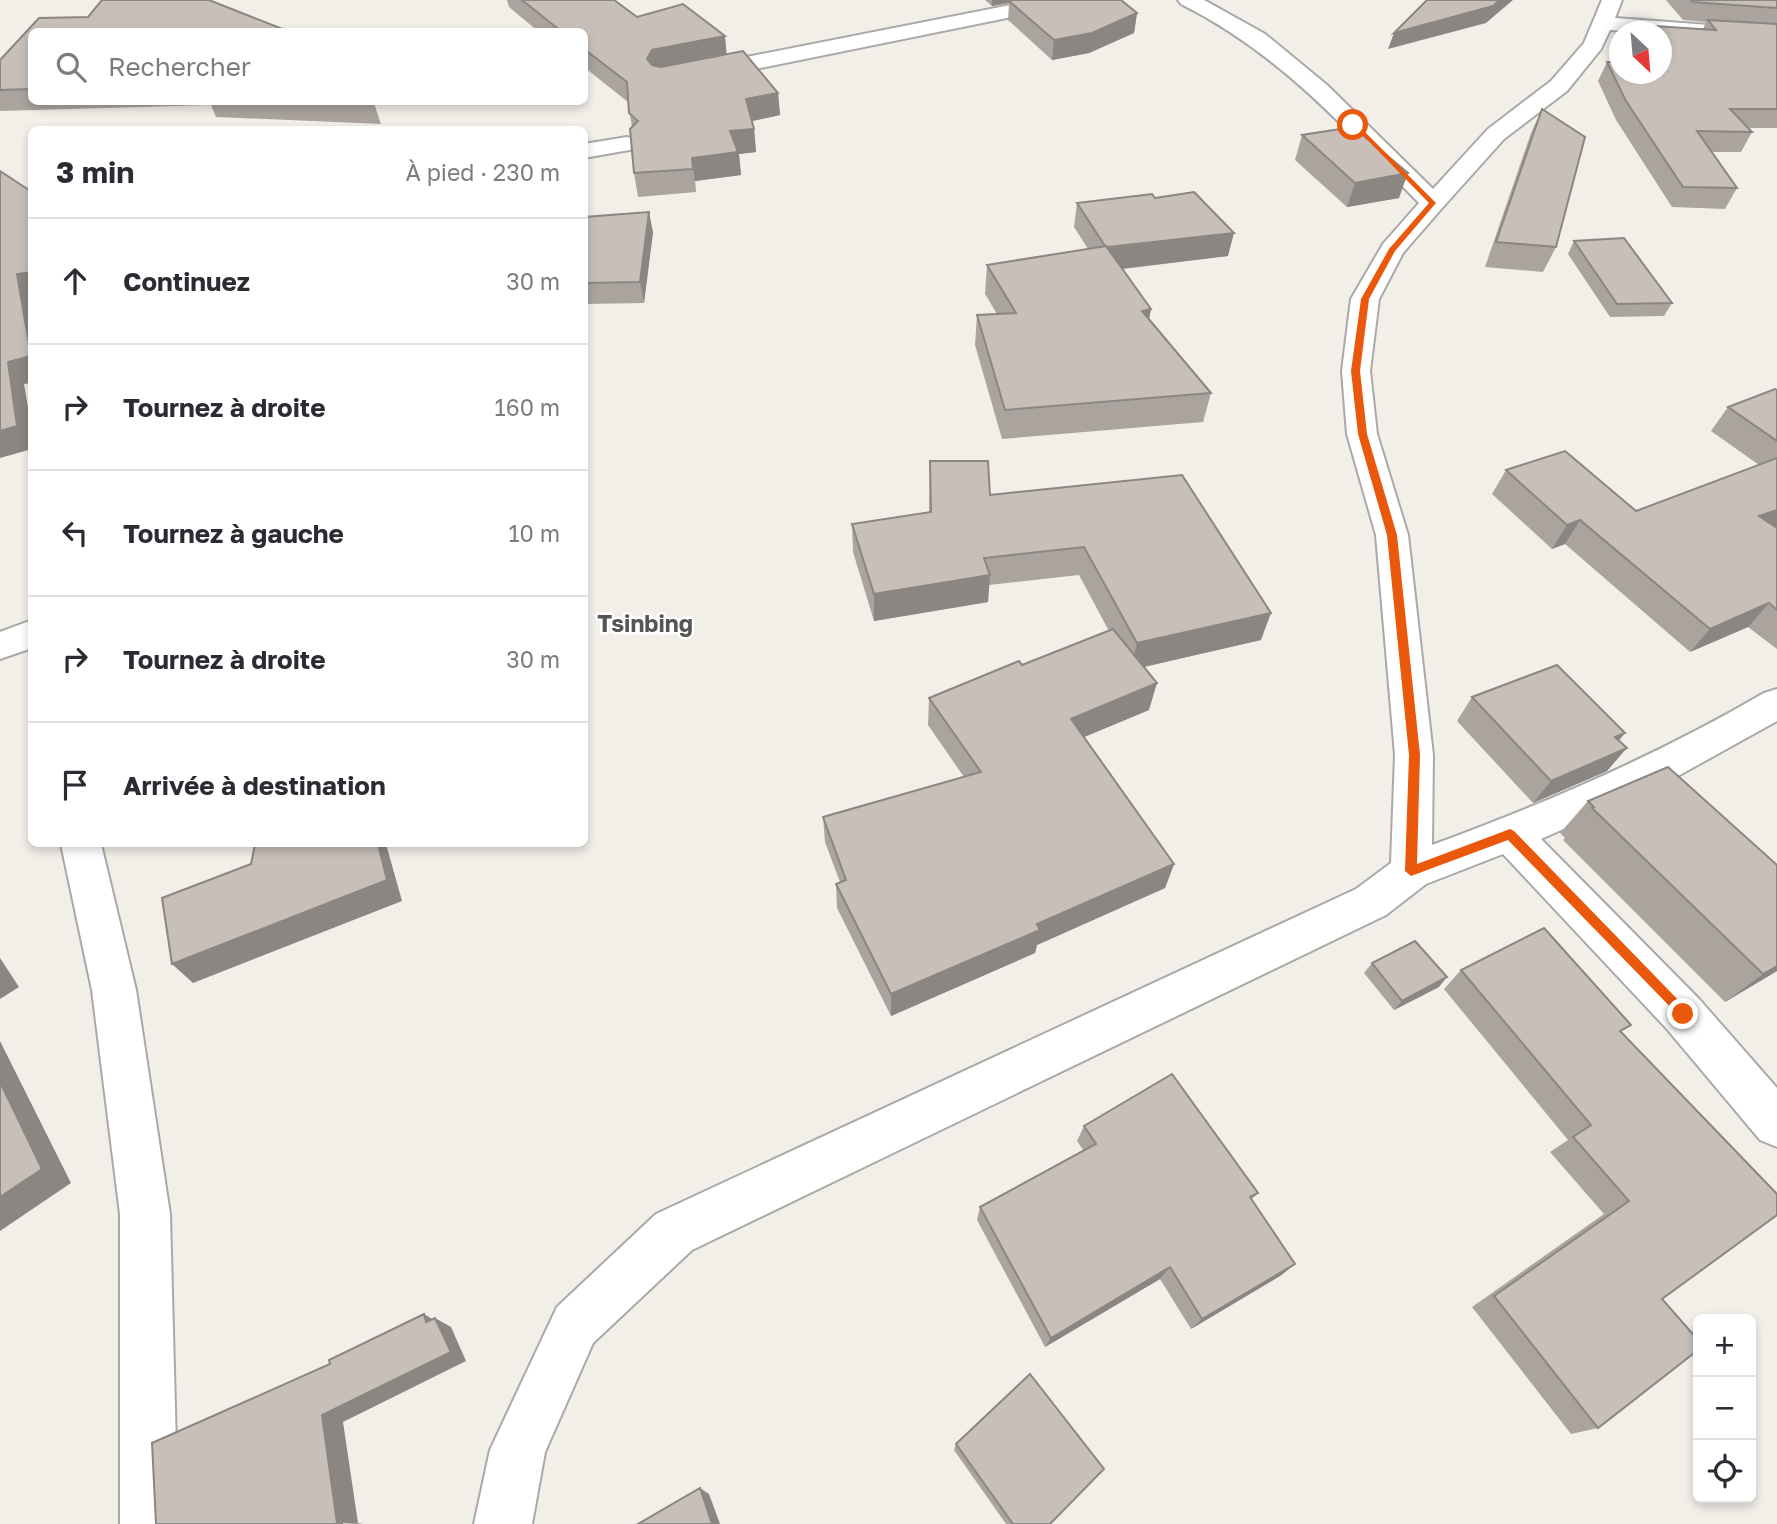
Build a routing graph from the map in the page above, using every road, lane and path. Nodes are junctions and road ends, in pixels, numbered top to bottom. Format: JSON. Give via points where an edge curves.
{"nodes":[{"id":1,"x":1066,"y":0,"type":"edge"},
{"id":2,"x":1188,"y":0,"type":"edge"},
{"id":3,"x":1608,"y":11,"type":"edge"},
{"id":4,"x":1777,"y":36,"type":"edge"},
{"id":5,"x":678,"y":78,"type":"edge"},
{"id":6,"x":627,"y":144,"type":"edge"},
{"id":7,"x":588,"y":150,"type":"edge"},
{"id":8,"x":1433,"y":203,"type":"junction"},
{"id":9,"x":28,"y":635,"type":"edge"},
{"id":10,"x":0,"y":646,"type":"edge"},
{"id":11,"x":1777,"y":703,"type":"edge"},
{"id":12,"x":1510,"y":834,"type":"junction"},
{"id":13,"x":82,"y":847,"type":"edge"},
{"id":14,"x":1411,"y":871,"type":"junction"},
{"id":15,"x":1777,"y":1124,"type":"edge"},
{"id":16,"x":149,"y":1524,"type":"edge"},
{"id":17,"x":503,"y":1524,"type":"edge"}],
"edges":[{"from":1,"to":5,"type":"street"},
{"from":2,"to":8,"type":"street","via":[[1269,48]]},
{"from":3,"to":4,"type":"street"},
{"from":3,"to":8,"type":"street","via":[[1594,46],[1559,86],[1496,134]]},
{"from":6,"to":7,"type":"street"},
{"from":8,"to":14,"type":"street","via":[[1392,250],[1365,299],[1356,371],[1362,434],[1392,535],[1415,755]]},
{"from":9,"to":10,"type":"street"},
{"from":11,"to":12,"type":"street","via":[[1731,732]]},
{"from":12,"to":14,"type":"street"},
{"from":12,"to":15,"type":"street","via":[[1683,1014]]},
{"from":13,"to":16,"type":"street","via":[[114,990],[145,1214]]},
{"from":14,"to":17,"type":"street","via":[[1371,902],[674,1232],[575,1325],[518,1450]]}]}
